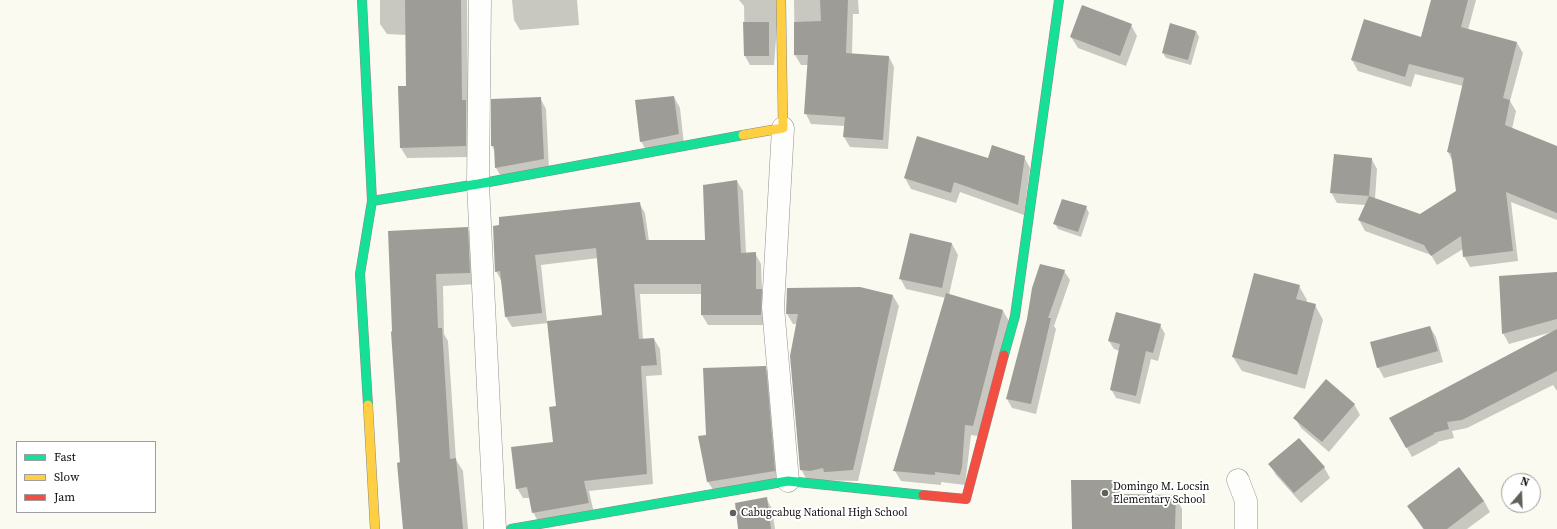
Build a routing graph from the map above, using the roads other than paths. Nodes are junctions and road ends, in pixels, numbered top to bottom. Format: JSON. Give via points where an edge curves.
{"nodes":[{"id":1,"x":362,"y":0,"type":"edge"},
{"id":2,"x":480,"y":0,"type":"edge"},
{"id":3,"x":781,"y":0,"type":"edge"},
{"id":4,"x":1059,"y":0,"type":"edge"},
{"id":5,"x":783,"y":128,"type":"junction"},
{"id":6,"x":478,"y":184,"type":"junction"},
{"id":7,"x":372,"y":201,"type":"junction"},
{"id":8,"x":1238,"y":480,"type":"dead end"},
{"id":9,"x":788,"y":481,"type":"junction"},
{"id":10,"x":376,"y":529,"type":"edge"},
{"id":11,"x":495,"y":529,"type":"edge"},
{"id":12,"x":511,"y":529,"type":"edge"},
{"id":13,"x":1246,"y":529,"type":"edge"}],
"edges":[{"from":1,"to":7,"type":"street"},
{"from":2,"to":6,"type":"street"},
{"from":3,"to":5,"type":"street"},
{"from":4,"to":9,"type":"street","via":[[1015,316],[966,498]]},
{"from":5,"to":6,"type":"street"},
{"from":5,"to":9,"type":"street","via":[[773,307]]},
{"from":6,"to":7,"type":"street"},
{"from":6,"to":11,"type":"street"},
{"from":7,"to":10,"type":"street","via":[[360,274]]},
{"from":8,"to":13,"type":"street","via":[[1246,501]]},
{"from":9,"to":12,"type":"street"}]}
